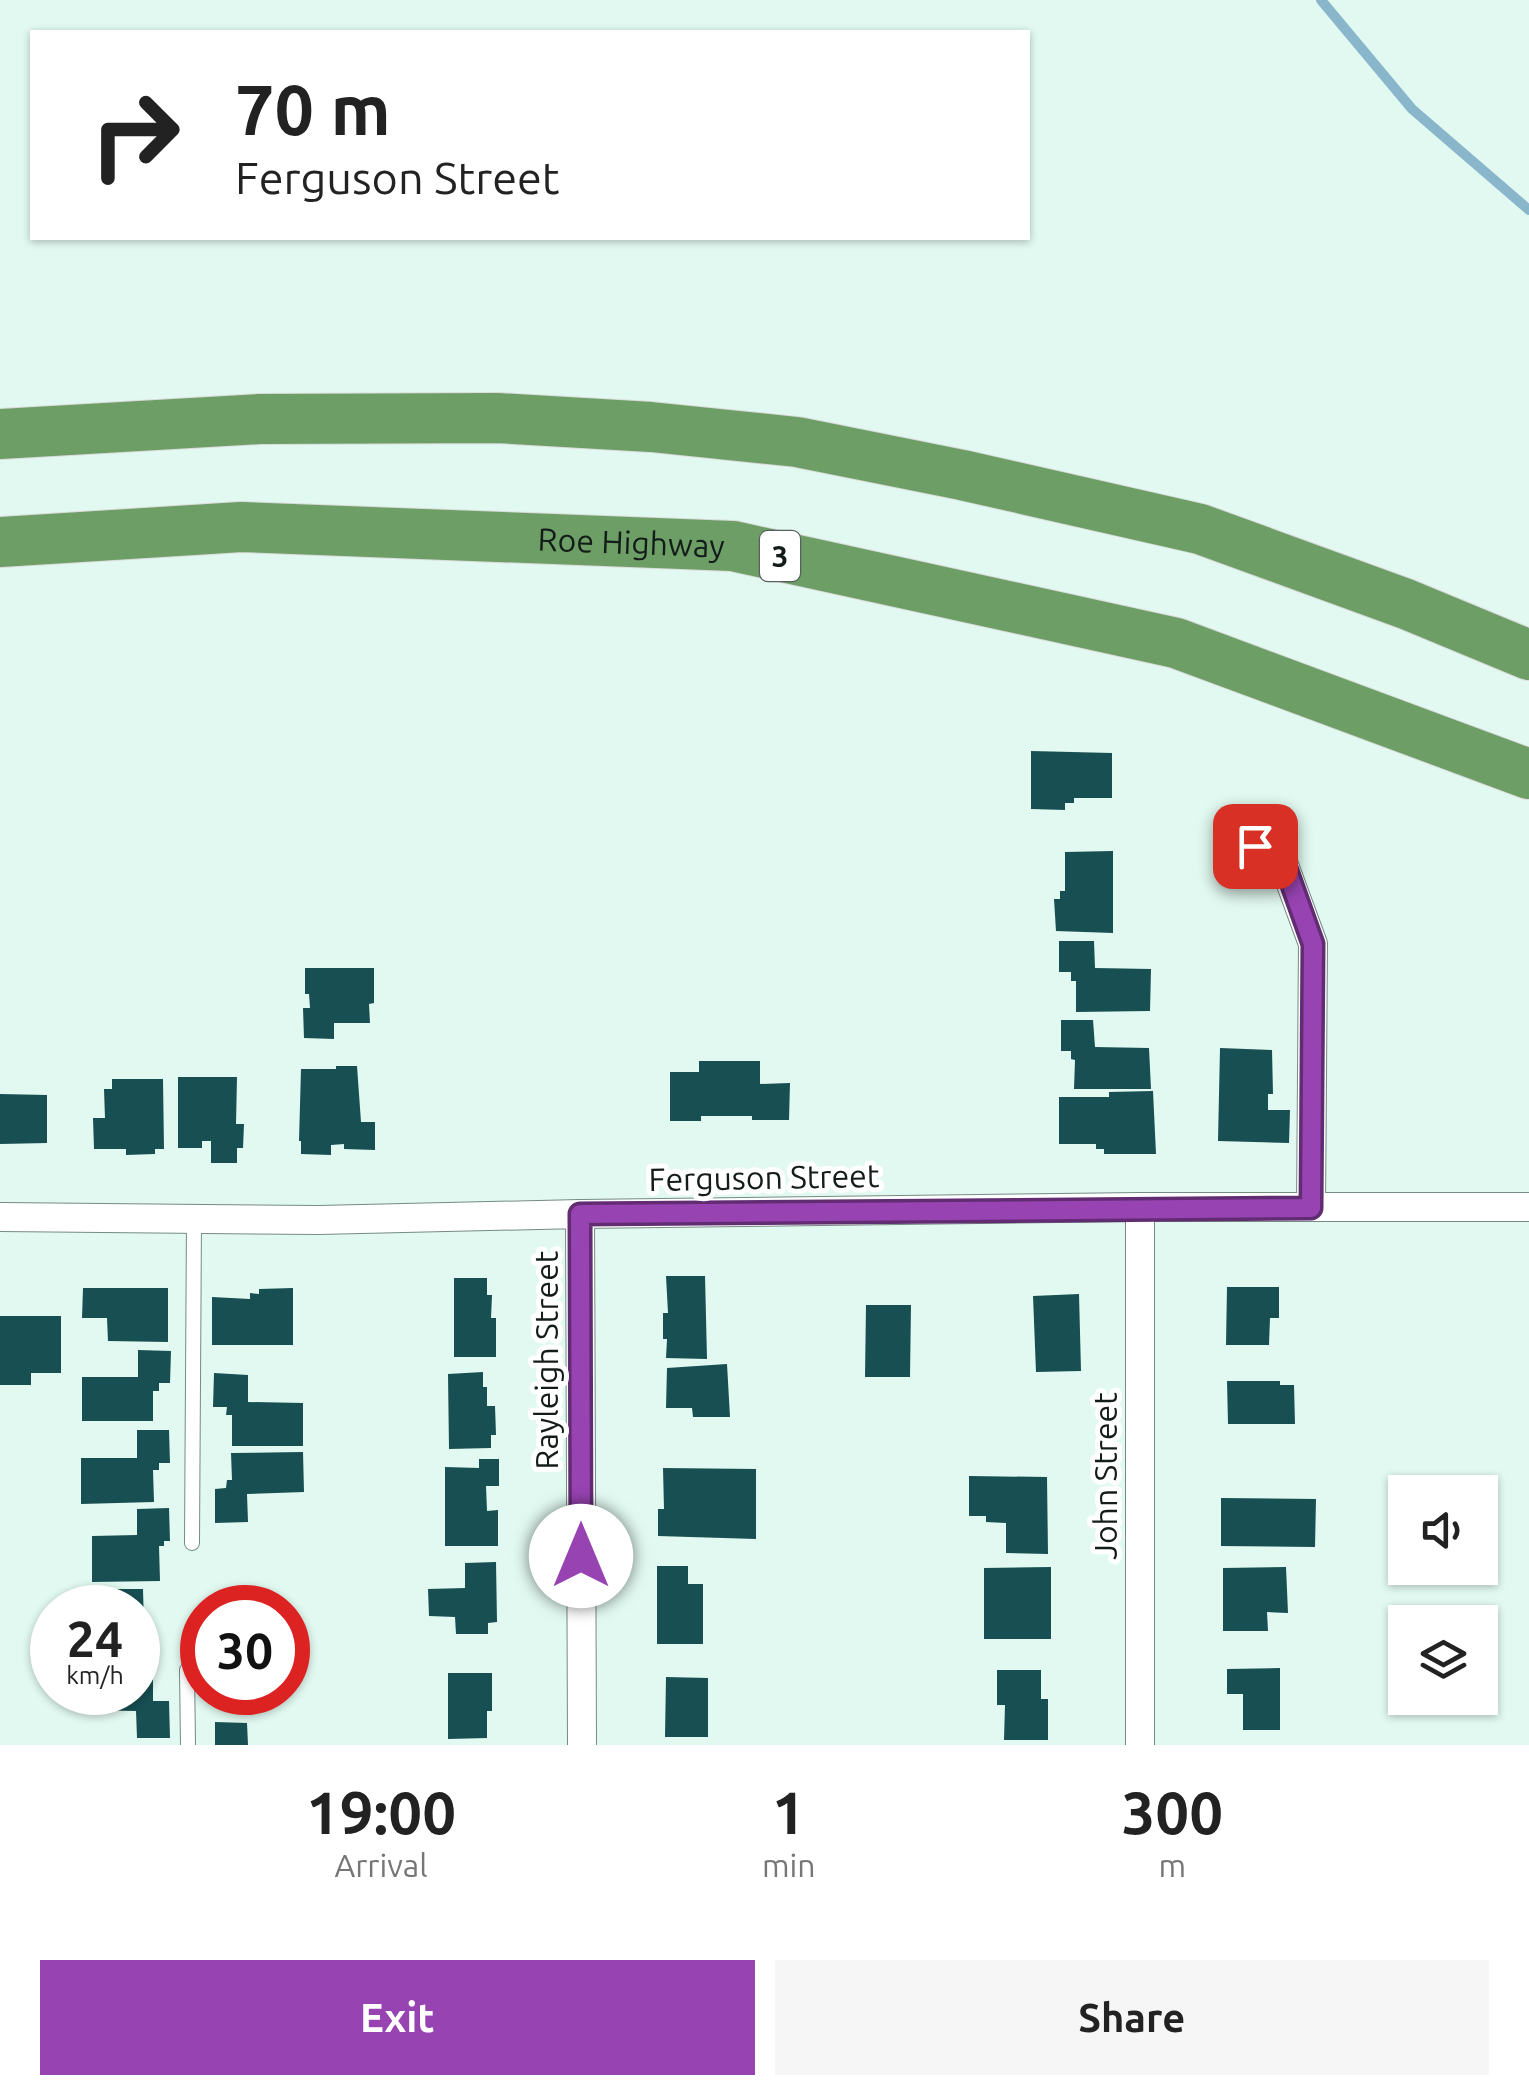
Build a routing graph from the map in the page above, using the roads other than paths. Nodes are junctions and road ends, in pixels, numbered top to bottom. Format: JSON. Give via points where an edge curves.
{"nodes":[{"id":1,"x":0,"y":434,"type":"edge"},
{"id":2,"x":0,"y":542,"type":"edge"},
{"id":3,"x":1529,"y":656,"type":"edge"},
{"id":4,"x":1529,"y":774,"type":"edge"},
{"id":5,"x":1255,"y":846,"type":"dead end"},
{"id":6,"x":1140,"y":1208,"type":"junction"},
{"id":7,"x":1311,"y":1208,"type":"junction"},
{"id":8,"x":1529,"y":1208,"type":"edge"},
{"id":9,"x":580,"y":1214,"type":"junction"},
{"id":10,"x":0,"y":1217,"type":"edge"},
{"id":11,"x":194,"y":1220,"type":"junction"},
{"id":12,"x":192,"y":1543,"type":"dead end"},
{"id":13,"x":188,"y":1715,"type":"edge"},
{"id":14,"x":188,"y":1745,"type":"edge"},
{"id":15,"x":582,"y":1745,"type":"edge"},
{"id":16,"x":1140,"y":1745,"type":"edge"}],
"edges":[{"from":1,"to":3,"type":"highway","via":[[260,419],[497,418],[797,442],[1200,529]]},
{"from":2,"to":4,"type":"highway","name":"Roe Highway","number":"3","via":[[241,527],[732,546],[1176,643]]},
{"from":5,"to":7,"type":"street","via":[[1282,857],[1313,944]]},
{"from":6,"to":7,"type":"street","name":"Ferguson Street"},
{"from":6,"to":9,"type":"street","name":"Ferguson Street"},
{"from":6,"to":16,"type":"street","name":"John Street"},
{"from":7,"to":8,"type":"street","name":"Ferguson Street"},
{"from":9,"to":11,"type":"street","name":"Ferguson Street"},
{"from":9,"to":15,"type":"street","name":"Rayleigh Street"},
{"from":10,"to":11,"type":"street","name":"Ferguson Street"},
{"from":11,"to":12,"type":"lane"},
{"from":13,"to":14,"type":"lane"}]}
